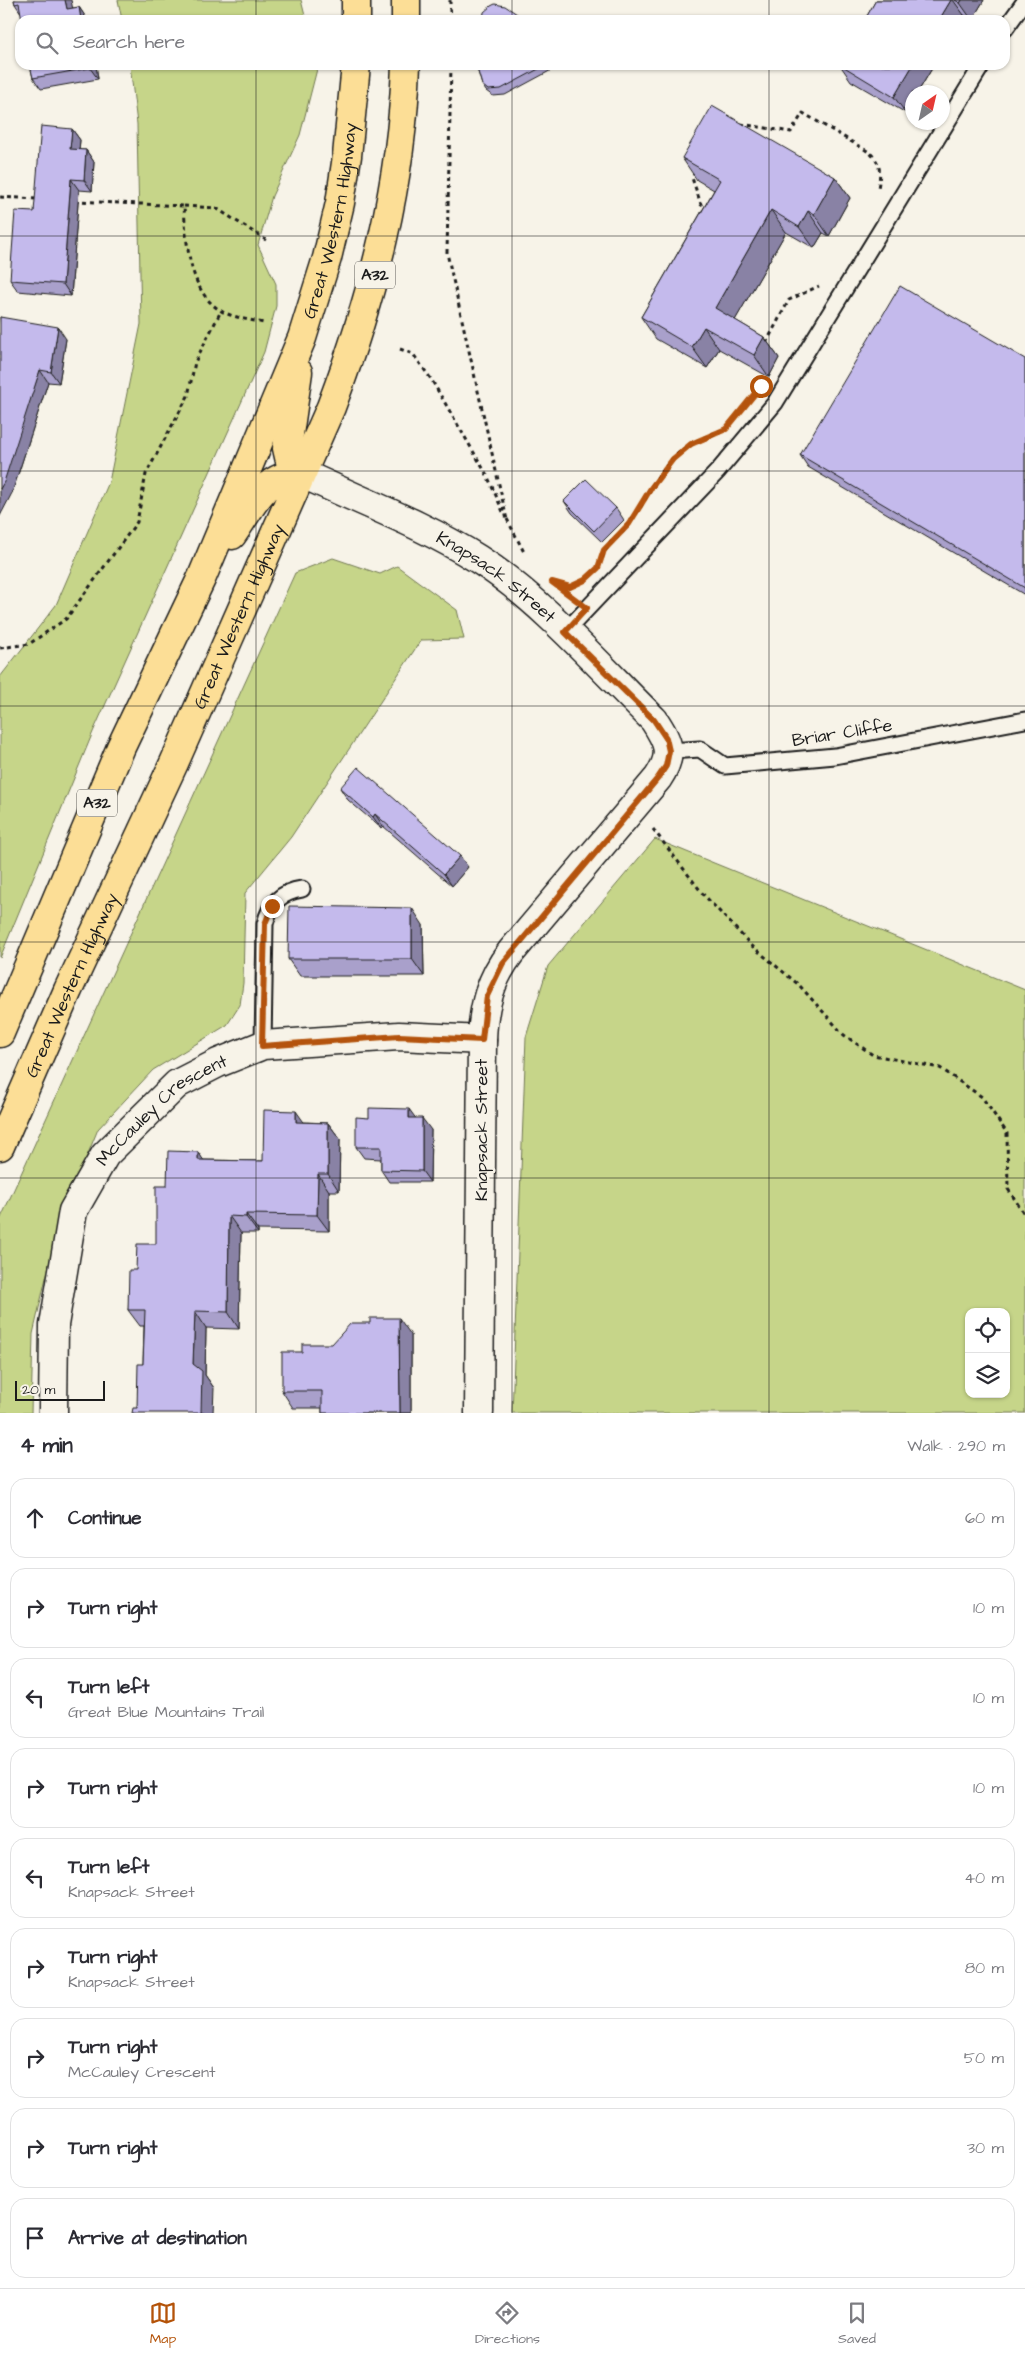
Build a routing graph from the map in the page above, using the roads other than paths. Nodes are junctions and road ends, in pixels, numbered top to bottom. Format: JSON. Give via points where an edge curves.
{"nodes":[{"id":1,"x":356,"y":0,"type":"edge"},
{"id":2,"x":406,"y":0,"type":"edge"},
{"id":3,"x":1025,"y":1,"type":"edge"},
{"id":4,"x":356,"y":15,"type":"edge"},
{"id":5,"x":406,"y":15,"type":"edge"},
{"id":6,"x":1010,"y":22,"type":"edge"},
{"id":7,"x":356,"y":70,"type":"edge"},
{"id":8,"x":406,"y":70,"type":"edge"},
{"id":9,"x":979,"y":70,"type":"edge"},
{"id":10,"x":302,"y":338,"type":"junction"},
{"id":11,"x":301,"y":473,"type":"junction"},
{"id":12,"x":202,"y":577,"type":"junction"},
{"id":13,"x":565,"y":632,"type":"junction"},
{"id":14,"x":1025,"y":720,"type":"edge"},
{"id":15,"x":669,"y":751,"type":"junction"},
{"id":16,"x":302,"y":888,"type":"dead end"},
{"id":17,"x":0,"y":1033,"type":"edge"},
{"id":18,"x":482,"y":1040,"type":"junction"},
{"id":19,"x":262,"y":1046,"type":"junction"},
{"id":20,"x":0,"y":1146,"type":"edge"},
{"id":21,"x":53,"y":1413,"type":"edge"},
{"id":22,"x":479,"y":1413,"type":"edge"}],
"edges":[{"from":1,"to":4,"type":"highway"},
{"from":2,"to":5,"type":"highway"},
{"from":3,"to":6,"type":"lane"},
{"from":7,"to":10,"type":"highway","name":"Great Western Highway","number":"A32","via":[[340,203]]},
{"from":8,"to":11,"type":"highway","name":"Great Western Highway","number":"A32","via":[[401,133],[374,279],[331,407]]},
{"from":9,"to":13,"type":"lane","via":[[775,403],[718,471]]},
{"from":10,"to":11,"type":"highway","via":[[287,448],[290,461]]},
{"from":10,"to":12,"type":"highway","name":"Great Western Highway","number":"A32"},
{"from":11,"to":12,"type":"highway","via":[[284,475],[266,486]]},
{"from":11,"to":13,"type":"street","name":"Knapsack Street","via":[[478,559],[522,592]]},
{"from":11,"to":20,"type":"highway","name":"Great Western Highway","number":"A32"},
{"from":12,"to":17,"type":"highway","name":"Great Western Highway","number":"A32","via":[[121,748]]},
{"from":13,"to":15,"type":"street","name":"Knapsack Street","via":[[654,720],[666,738]]},
{"from":14,"to":15,"type":"lane","name":"Briar Cliffe","via":[[835,756],[725,766],[700,749]]},
{"from":15,"to":18,"type":"street","name":"Knapsack Street","via":[[662,772],[503,963],[487,996]]},
{"from":16,"to":19,"type":"lane","via":[[277,899],[265,924]]},
{"from":18,"to":19,"type":"street","name":"McCauley Crescent","via":[[399,1036]]},
{"from":18,"to":22,"type":"street","name":"Knapsack Street"},
{"from":19,"to":21,"type":"street","name":"McCauley Crescent","via":[[177,1084],[105,1155],[73,1211],[54,1325]]}]}
